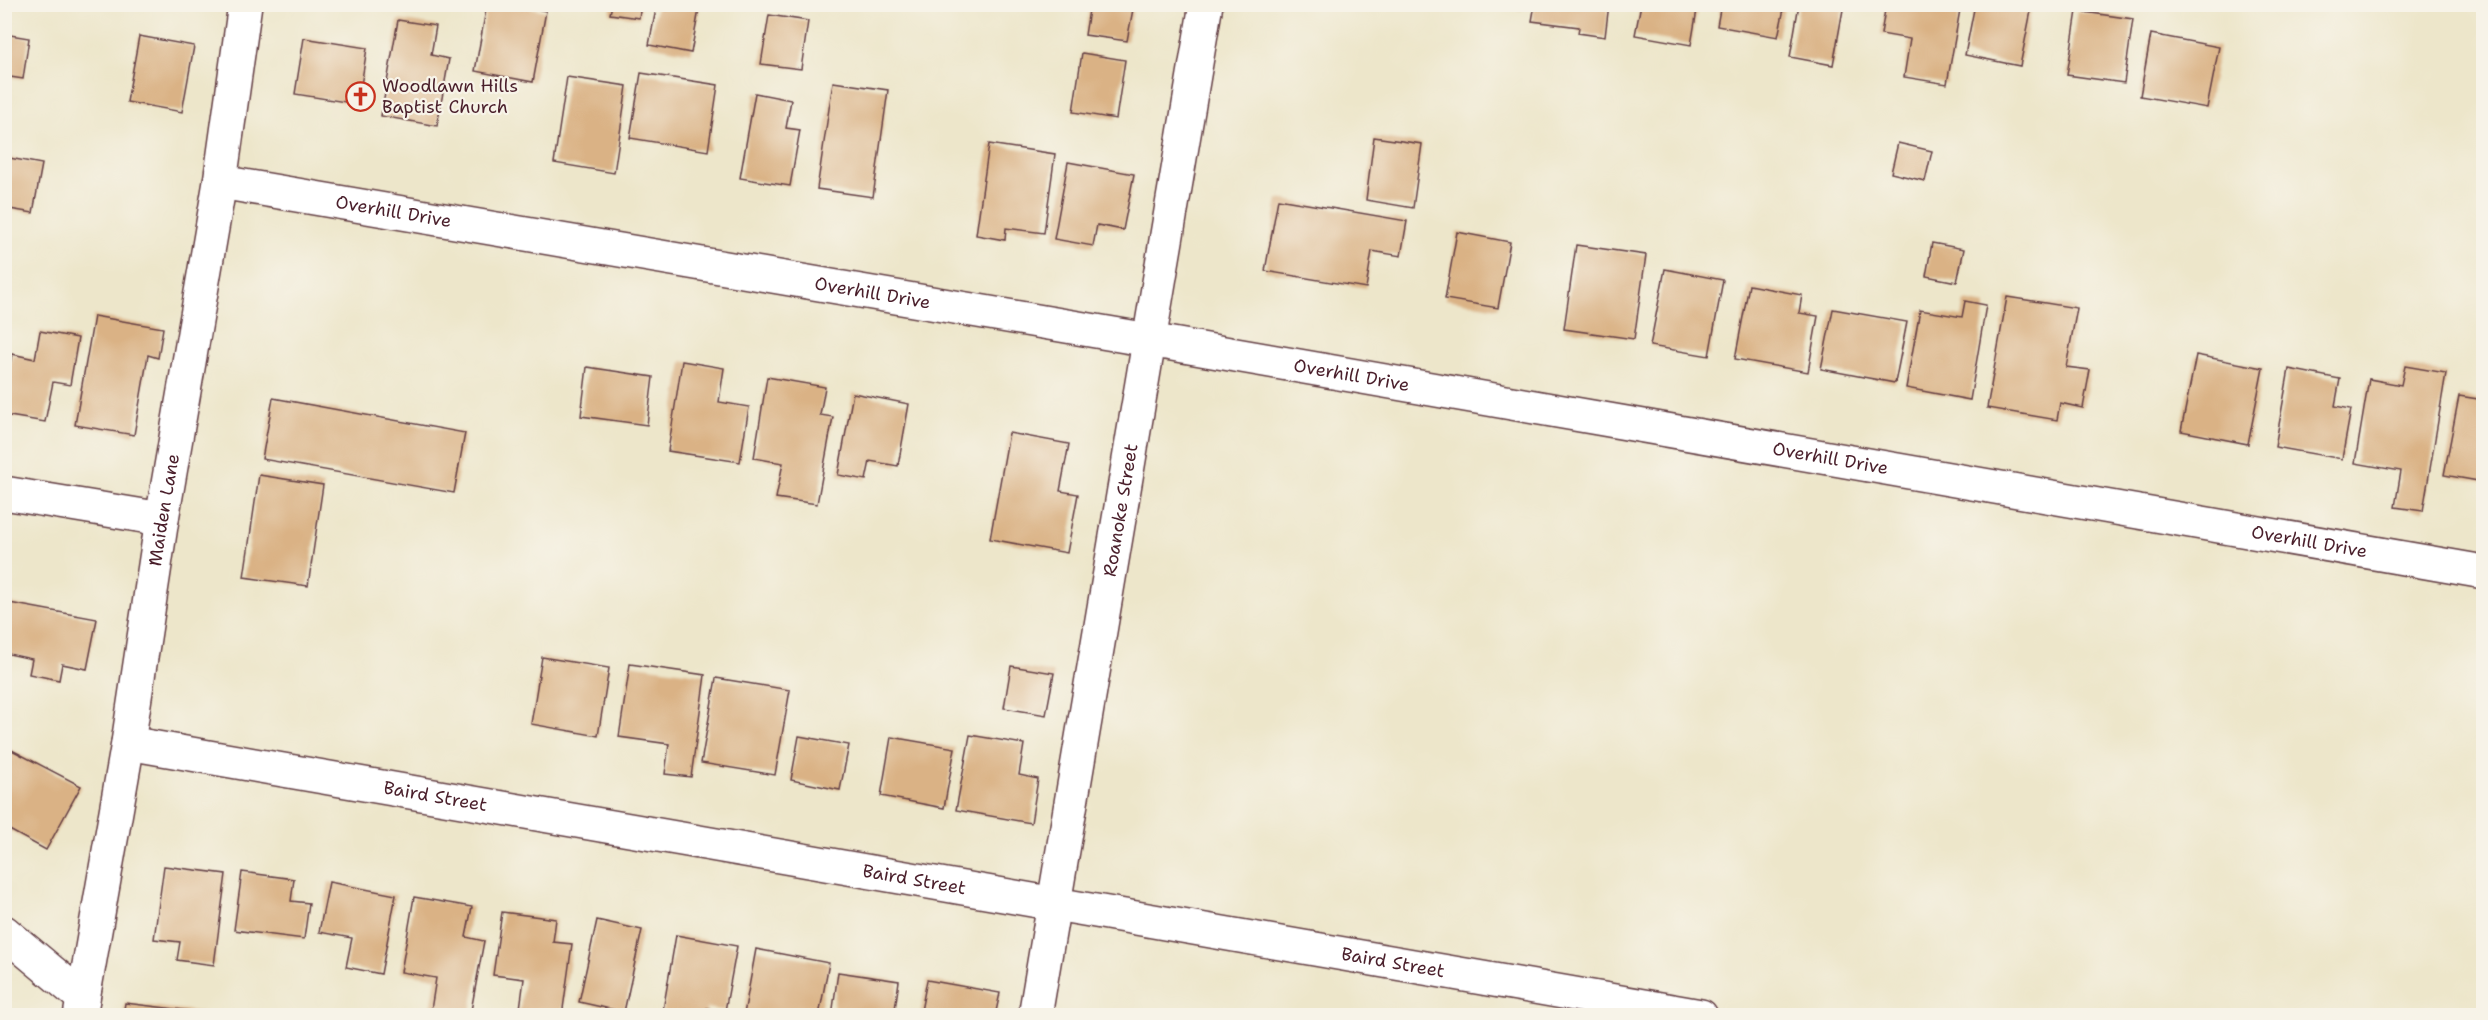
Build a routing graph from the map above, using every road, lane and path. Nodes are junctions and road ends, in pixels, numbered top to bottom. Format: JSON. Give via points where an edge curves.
{"nodes":[{"id":1,"x":244,"y":4,"type":"edge"},
{"id":2,"x":1206,"y":4,"type":"edge"},
{"id":3,"x":220,"y":182,"type":"junction"},
{"id":4,"x":1149,"y":340,"type":"junction"},
{"id":5,"x":4,"y":493,"type":"edge"},
{"id":6,"x":162,"y":519,"type":"junction"},
{"id":7,"x":2484,"y":572,"type":"edge"},
{"id":8,"x":128,"y":743,"type":"junction"},
{"id":9,"x":1054,"y":905,"type":"junction"},
{"id":10,"x":4,"y":932,"type":"edge"},
{"id":11,"x":82,"y":1007,"type":"edge"},
{"id":12,"x":1035,"y":1016,"type":"edge"},
{"id":13,"x":1701,"y":1016,"type":"edge"}],
"edges":[{"from":1,"to":3,"type":"street","name":"Maiden Lane"},
{"from":2,"to":4,"type":"street","name":"Roanoke Street"},
{"from":3,"to":4,"type":"street","name":"Overhill Drive"},
{"from":3,"to":6,"type":"street","name":"Maiden Lane"},
{"from":4,"to":7,"type":"street","name":"Overhill Drive"},
{"from":4,"to":9,"type":"street","name":"Roanoke Street"},
{"from":5,"to":6,"type":"street"},
{"from":6,"to":8,"type":"street","name":"Maiden Lane"},
{"from":8,"to":9,"type":"street","name":"Baird Street"},
{"from":8,"to":11,"type":"street","name":"Maiden Lane"},
{"from":9,"to":12,"type":"street","name":"Roanoke Street"},
{"from":9,"to":13,"type":"street","name":"Baird Street"},
{"from":10,"to":11,"type":"street"}]}
